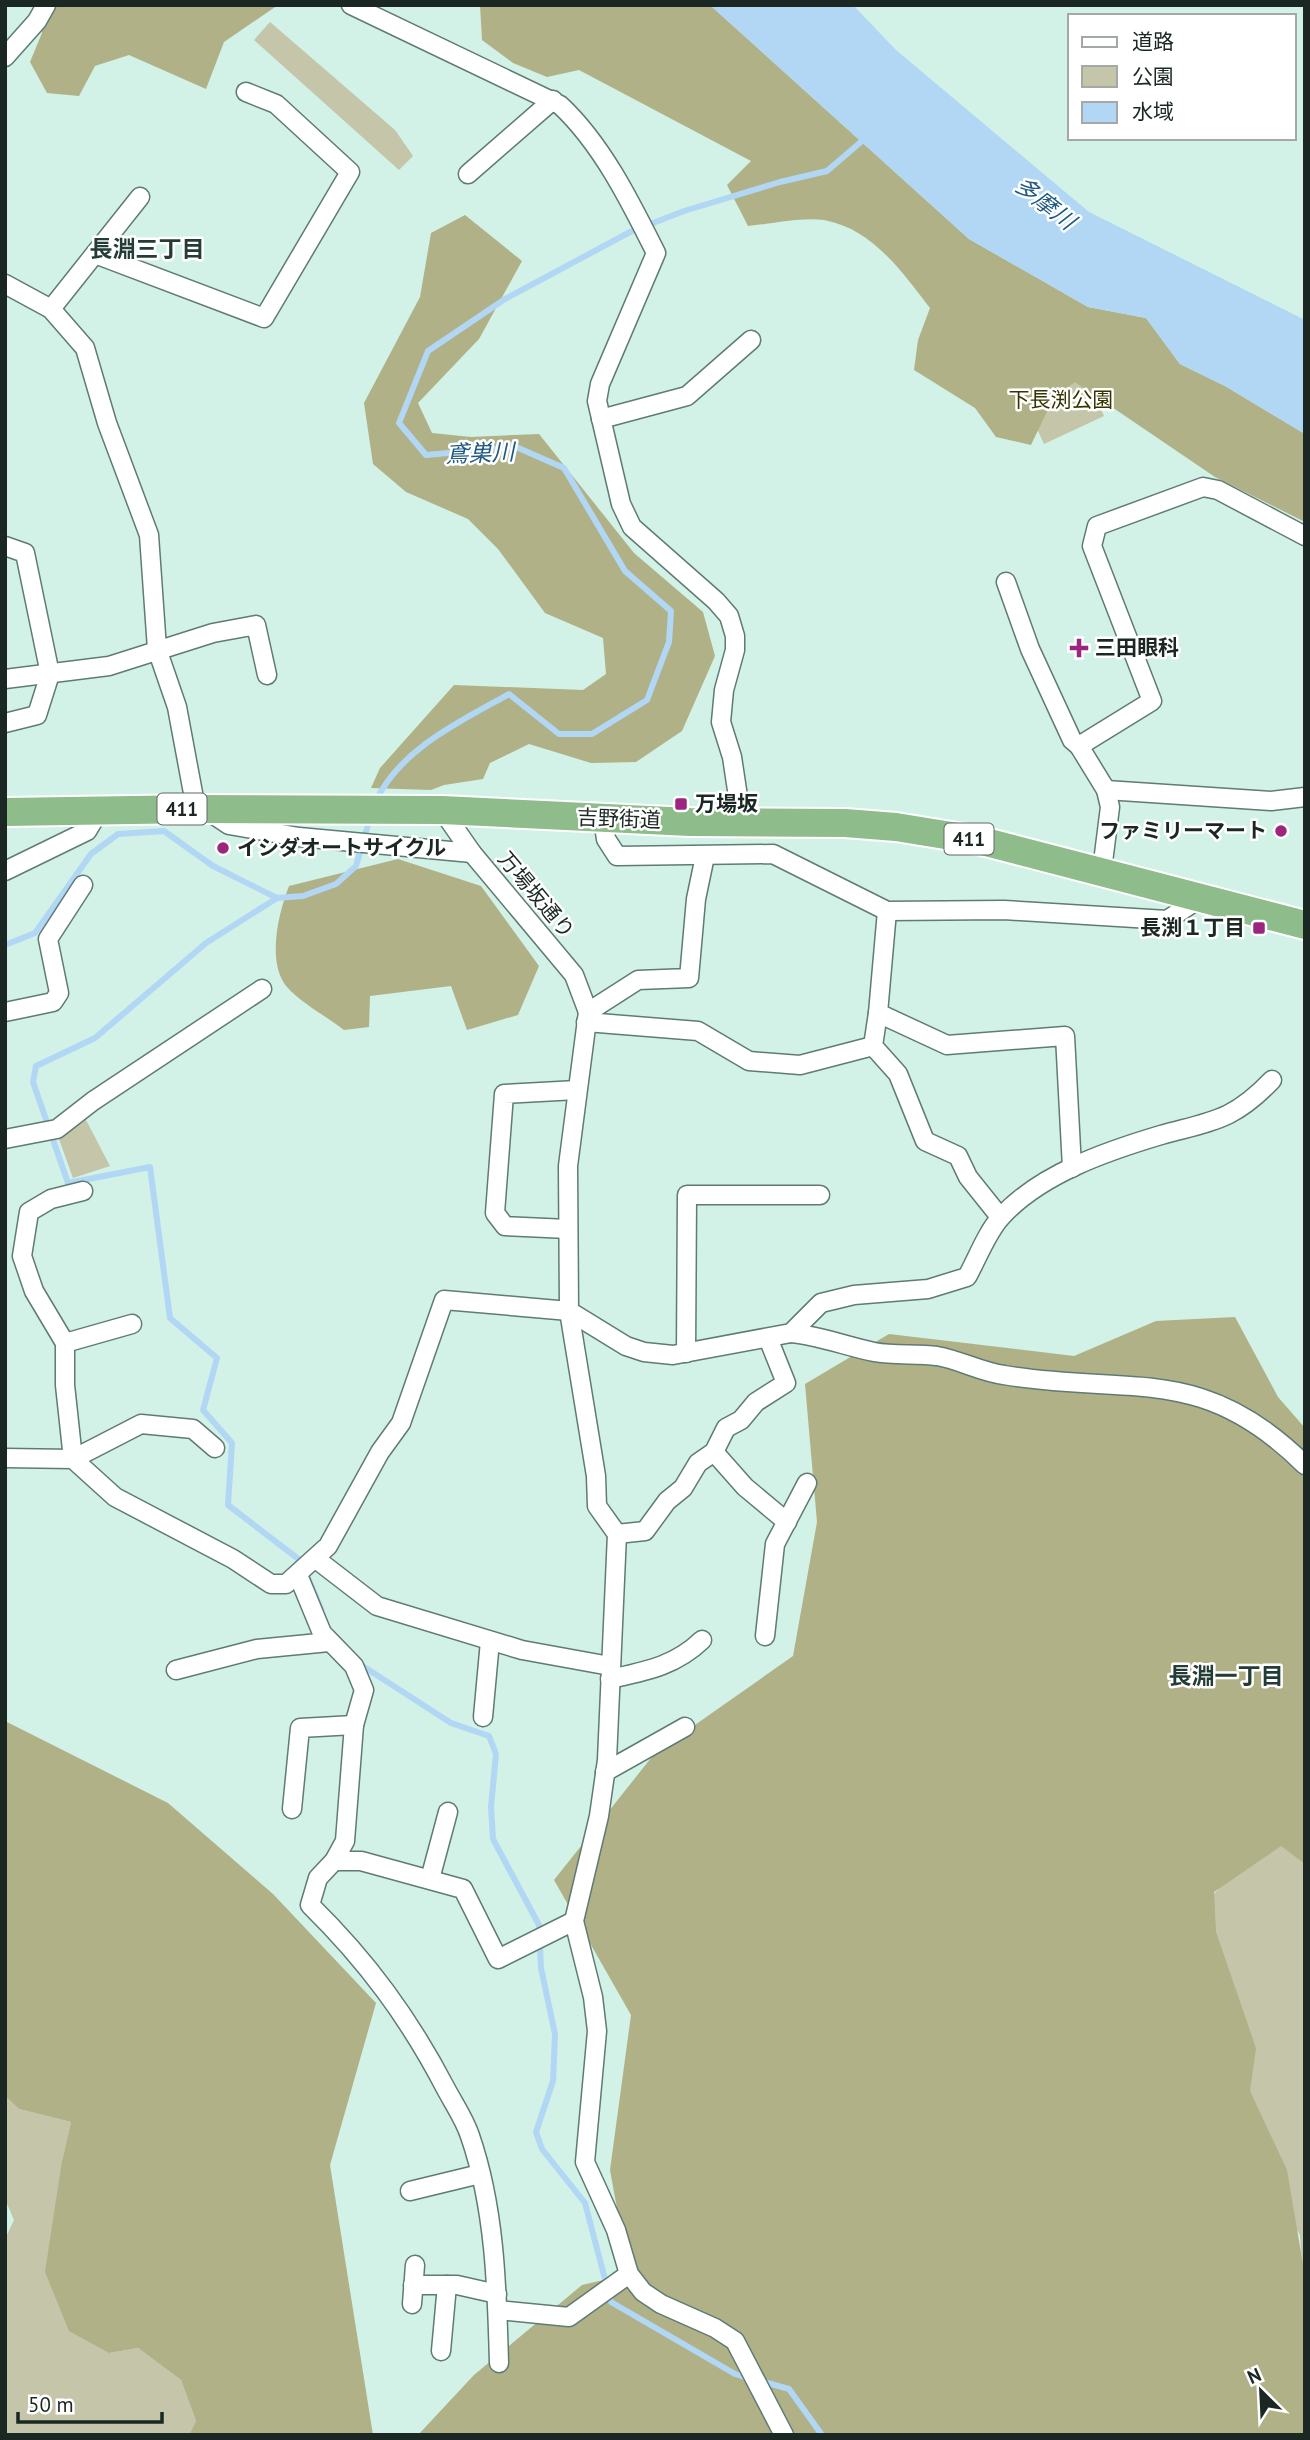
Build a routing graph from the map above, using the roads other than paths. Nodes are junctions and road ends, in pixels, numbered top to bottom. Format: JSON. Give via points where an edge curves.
{"nodes":[{"id":1,"x":46,"y":5,"type":"edge"},
{"id":2,"x":351,"y":5,"type":"edge"},
{"id":3,"x":5,"y":57,"type":"edge"},
{"id":4,"x":246,"y":92,"type":"dead end"},
{"id":5,"x":553,"y":100,"type":"junction"},
{"id":6,"x":468,"y":174,"type":"dead end"},
{"id":7,"x":140,"y":197,"type":"dead end"},
{"id":8,"x":95,"y":254,"type":"junction"},
{"id":9,"x":7,"y":287,"type":"edge"},
{"id":10,"x":51,"y":309,"type":"junction"},
{"id":11,"x":751,"y":340,"type":"dead end"},
{"id":12,"x":601,"y":419,"type":"junction"},
{"id":13,"x":1305,"y":536,"type":"edge"},
{"id":14,"x":5,"y":546,"type":"edge"},
{"id":15,"x":1006,"y":582,"type":"dead end"},
{"id":16,"x":157,"y":649,"type":"junction"},
{"id":17,"x":50,"y":674,"type":"junction"},
{"id":18,"x":267,"y":675,"type":"dead end"},
{"id":19,"x":5,"y":678,"type":"edge"},
{"id":20,"x":5,"y":723,"type":"edge"},
{"id":21,"x":1079,"y":746,"type":"junction"},
{"id":22,"x":1106,"y":789,"type":"junction"},
{"id":23,"x":1305,"y":797,"type":"edge"},
{"id":24,"x":201,"y":809,"type":"junction"},
{"id":25,"x":442,"y":810,"type":"junction"},
{"id":26,"x":99,"y":811,"type":"junction"},
{"id":27,"x":5,"y":812,"type":"edge"},
{"id":28,"x":603,"y":819,"type":"junction"},
{"id":29,"x":742,"y":823,"type":"junction"},
{"id":30,"x":472,"y":853,"type":"junction"},
{"id":31,"x":705,"y":856,"type":"junction"},
{"id":32,"x":1102,"y":870,"type":"junction"},
{"id":33,"x":5,"y":871,"type":"edge"},
{"id":34,"x":83,"y":886,"type":"dead end"},
{"id":35,"x":1202,"y":897,"type":"junction"},
{"id":36,"x":887,"y":911,"type":"junction"},
{"id":37,"x":1305,"y":925,"type":"edge"},
{"id":38,"x":262,"y":989,"type":"dead end"},
{"id":39,"x":5,"y":1012,"type":"edge"},
{"id":40,"x":878,"y":1013,"type":"junction"},
{"id":41,"x":587,"y":1017,"type":"junction"},
{"id":42,"x":873,"y":1046,"type":"junction"},
{"id":43,"x":1272,"y":1080,"type":"dead end"},
{"id":44,"x":577,"y":1090,"type":"junction"},
{"id":45,"x":5,"y":1139,"type":"edge"},
{"id":46,"x":1072,"y":1168,"type":"junction"},
{"id":47,"x":83,"y":1191,"type":"dead end"},
{"id":48,"x":820,"y":1195,"type":"dead end"},
{"id":49,"x":1000,"y":1217,"type":"junction"},
{"id":50,"x":568,"y":1228,"type":"junction"},
{"id":51,"x":569,"y":1311,"type":"junction"},
{"id":52,"x":132,"y":1324,"type":"dead end"},
{"id":53,"x":791,"y":1333,"type":"junction"},
{"id":54,"x":768,"y":1338,"type":"junction"},
{"id":55,"x":65,"y":1343,"type":"junction"},
{"id":56,"x":687,"y":1353,"type":"junction"},
{"id":57,"x":215,"y":1448,"type":"dead end"},
{"id":58,"x":714,"y":1452,"type":"junction"},
{"id":59,"x":5,"y":1458,"type":"edge"},
{"id":60,"x":73,"y":1460,"type":"junction"},
{"id":61,"x":1305,"y":1465,"type":"edge"},
{"id":62,"x":807,"y":1483,"type":"dead end"},
{"id":63,"x":787,"y":1522,"type":"junction"},
{"id":64,"x":617,"y":1534,"type":"junction"},
{"id":65,"x":315,"y":1560,"type":"junction"},
{"id":66,"x":298,"y":1575,"type":"junction"},
{"id":67,"x":765,"y":1636,"type":"dead end"},
{"id":68,"x":702,"y":1640,"type":"dead end"},
{"id":69,"x":490,"y":1641,"type":"junction"},
{"id":70,"x":329,"y":1642,"type":"junction"},
{"id":71,"x":176,"y":1670,"type":"dead end"},
{"id":72,"x":610,"y":1672,"type":"junction"},
{"id":73,"x":483,"y":1717,"type":"dead end"},
{"id":74,"x":354,"y":1725,"type":"junction"},
{"id":75,"x":685,"y":1727,"type":"dead end"},
{"id":76,"x":605,"y":1772,"type":"junction"},
{"id":77,"x":292,"y":1809,"type":"dead end"},
{"id":78,"x":448,"y":1812,"type":"dead end"},
{"id":79,"x":334,"y":1861,"type":"junction"},
{"id":80,"x":430,"y":1879,"type":"junction"},
{"id":81,"x":574,"y":1921,"type":"junction"},
{"id":82,"x":480,"y":2174,"type":"junction"},
{"id":83,"x":410,"y":2191,"type":"dead end"},
{"id":84,"x":415,"y":2265,"type":"dead end"},
{"id":85,"x":629,"y":2274,"type":"junction"},
{"id":86,"x":413,"y":2285,"type":"junction"},
{"id":87,"x":447,"y":2285,"type":"junction"},
{"id":88,"x":497,"y":2302,"type":"junction"},
{"id":89,"x":412,"y":2304,"type":"dead end"},
{"id":90,"x":440,"y":2351,"type":"dead end"},
{"id":91,"x":499,"y":2363,"type":"dead end"},
{"id":92,"x":784,"y":2435,"type":"edge"}],
"edges":[{"from":1,"to":3,"type":"street"},
{"from":2,"to":5,"type":"street"},
{"from":4,"to":8,"type":"street","via":[[276,104],[350,172],[264,318]]},
{"from":5,"to":6,"type":"street"},
{"from":5,"to":12,"type":"street","via":[[579,123],[656,253],[600,384]]},
{"from":7,"to":8,"type":"street"},
{"from":8,"to":10,"type":"street"},
{"from":9,"to":10,"type":"street"},
{"from":10,"to":16,"type":"street","via":[[85,348],[107,423],[149,534]]},
{"from":11,"to":12,"type":"street","via":[[687,396]]},
{"from":12,"to":29,"type":"street","via":[[621,504],[632,527],[729,616],[735,650],[721,722],[732,757]]},
{"from":13,"to":21,"type":"street","via":[[1218,490],[1203,487],[1097,526],[1092,546],[1152,701]]},
{"from":14,"to":17,"type":"street","via":[[25,552]]},
{"from":15,"to":21,"type":"street","via":[[1035,660]]},
{"from":16,"to":17,"type":"street","via":[[109,666]]},
{"from":16,"to":18,"type":"street","via":[[256,625]]},
{"from":16,"to":24,"type":"street","via":[[177,707]]},
{"from":17,"to":19,"type":"street"},
{"from":17,"to":20,"type":"street","via":[[37,715]]},
{"from":21,"to":22,"type":"street"},
{"from":22,"to":23,"type":"street","via":[[1271,801]]},
{"from":22,"to":32,"type":"street","via":[[1110,807]]},
{"from":24,"to":25,"type":"highway","name":"吉野街道","number":"411"},
{"from":24,"to":26,"type":"highway","name":"吉野街道","number":"411"},
{"from":24,"to":30,"type":"street","via":[[229,825]]},
{"from":25,"to":28,"type":"highway","name":"吉野街道","number":"411"},
{"from":25,"to":30,"type":"street","name":"万場坂通り"},
{"from":26,"to":27,"type":"highway","name":"吉野街道","number":"411"},
{"from":26,"to":33,"type":"street","via":[[87,831]]},
{"from":28,"to":29,"type":"highway","name":"吉野街道","number":"411"},
{"from":28,"to":31,"type":"street","via":[[606,839],[617,856]]},
{"from":29,"to":32,"type":"highway","name":"吉野街道","number":"411","via":[[896,827],[982,841]]},
{"from":30,"to":41,"type":"street","name":"万場坂通り","via":[[574,975]]},
{"from":31,"to":36,"type":"street","via":[[773,854]]},
{"from":31,"to":41,"type":"street","via":[[689,978],[638,980]]},
{"from":32,"to":35,"type":"highway","name":"吉野街道","number":"411"},
{"from":34,"to":39,"type":"street","via":[[48,939],[59,993],[53,1002]]},
{"from":35,"to":36,"type":"street","via":[[1167,920],[1004,910]]},
{"from":35,"to":37,"type":"highway","name":"吉野街道","number":"411"},
{"from":36,"to":40,"type":"street"},
{"from":38,"to":45,"type":"street","via":[[50,1131]]},
{"from":40,"to":42,"type":"street"},
{"from":40,"to":46,"type":"street","via":[[947,1045],[1065,1036]]},
{"from":41,"to":42,"type":"street","via":[[698,1031],[749,1061],[800,1065]]},
{"from":41,"to":44,"type":"street"},
{"from":42,"to":49,"type":"street","via":[[898,1074],[925,1141],[958,1156],[968,1177]]},
{"from":43,"to":46,"type":"street","via":[[1249,1105],[1210,1124],[1162,1135]]},
{"from":44,"to":50,"type":"street","via":[[568,1166]]},
{"from":44,"to":50,"type":"street","via":[[504,1094],[495,1213],[505,1226]]},
{"from":46,"to":49,"type":"street"},
{"from":47,"to":55,"type":"street","via":[[51,1199],[29,1212],[22,1256],[34,1291]]},
{"from":48,"to":56,"type":"street","via":[[687,1195]]},
{"from":49,"to":53,"type":"street","via":[[967,1277],[928,1289],[854,1295],[821,1303]]},
{"from":50,"to":51,"type":"street"},
{"from":51,"to":56,"type":"street","via":[[635,1349]]},
{"from":51,"to":64,"type":"street","via":[[597,1506]]},
{"from":51,"to":65,"type":"street","via":[[444,1300],[401,1423],[328,1546]]},
{"from":52,"to":55,"type":"street"},
{"from":53,"to":54,"type":"street"},
{"from":53,"to":61,"type":"street","via":[[820,1335],[875,1352],[939,1356],[1004,1375],[1183,1392],[1246,1418]]},
{"from":54,"to":56,"type":"street"},
{"from":54,"to":58,"type":"street","via":[[786,1382],[726,1428]]},
{"from":55,"to":60,"type":"street"},
{"from":57,"to":60,"type":"street","via":[[193,1429],[141,1424]]},
{"from":58,"to":63,"type":"street"},
{"from":58,"to":64,"type":"street","via":[[698,1463],[683,1488],[645,1531]]},
{"from":59,"to":60,"type":"street"},
{"from":60,"to":66,"type":"street","via":[[116,1497],[271,1584],[286,1584]]},
{"from":62,"to":63,"type":"street"},
{"from":63,"to":67,"type":"street","via":[[775,1544]]},
{"from":64,"to":72,"type":"street"},
{"from":65,"to":66,"type":"street"},
{"from":65,"to":69,"type":"street","via":[[377,1606]]},
{"from":66,"to":70,"type":"street"},
{"from":68,"to":72,"type":"street","via":[[663,1668]]},
{"from":69,"to":72,"type":"street"},
{"from":69,"to":73,"type":"street"},
{"from":70,"to":71,"type":"street","via":[[257,1649]]},
{"from":70,"to":74,"type":"street","via":[[354,1666],[364,1690]]},
{"from":72,"to":76,"type":"street"},
{"from":74,"to":77,"type":"street","via":[[300,1728]]},
{"from":74,"to":79,"type":"street","via":[[345,1841]]},
{"from":75,"to":76,"type":"street"},
{"from":76,"to":81,"type":"street"},
{"from":78,"to":80,"type":"street"},
{"from":79,"to":80,"type":"street","via":[[361,1861]]},
{"from":79,"to":82,"type":"street","via":[[318,1878],[310,1905],[339,1934],[417,2033],[470,2135]]},
{"from":80,"to":81,"type":"street","via":[[463,1889],[498,1959]]},
{"from":81,"to":85,"type":"street","via":[[597,2031],[585,2162],[616,2230]]},
{"from":82,"to":83,"type":"street"},
{"from":82,"to":88,"type":"street"},
{"from":84,"to":86,"type":"street"},
{"from":85,"to":88,"type":"street","via":[[569,2317]]},
{"from":85,"to":92,"type":"street","via":[[643,2292],[661,2304],[735,2341]]},
{"from":86,"to":87,"type":"street"},
{"from":86,"to":89,"type":"street"},
{"from":87,"to":88,"type":"street"},
{"from":87,"to":90,"type":"street"},
{"from":88,"to":91,"type":"street"}]}
